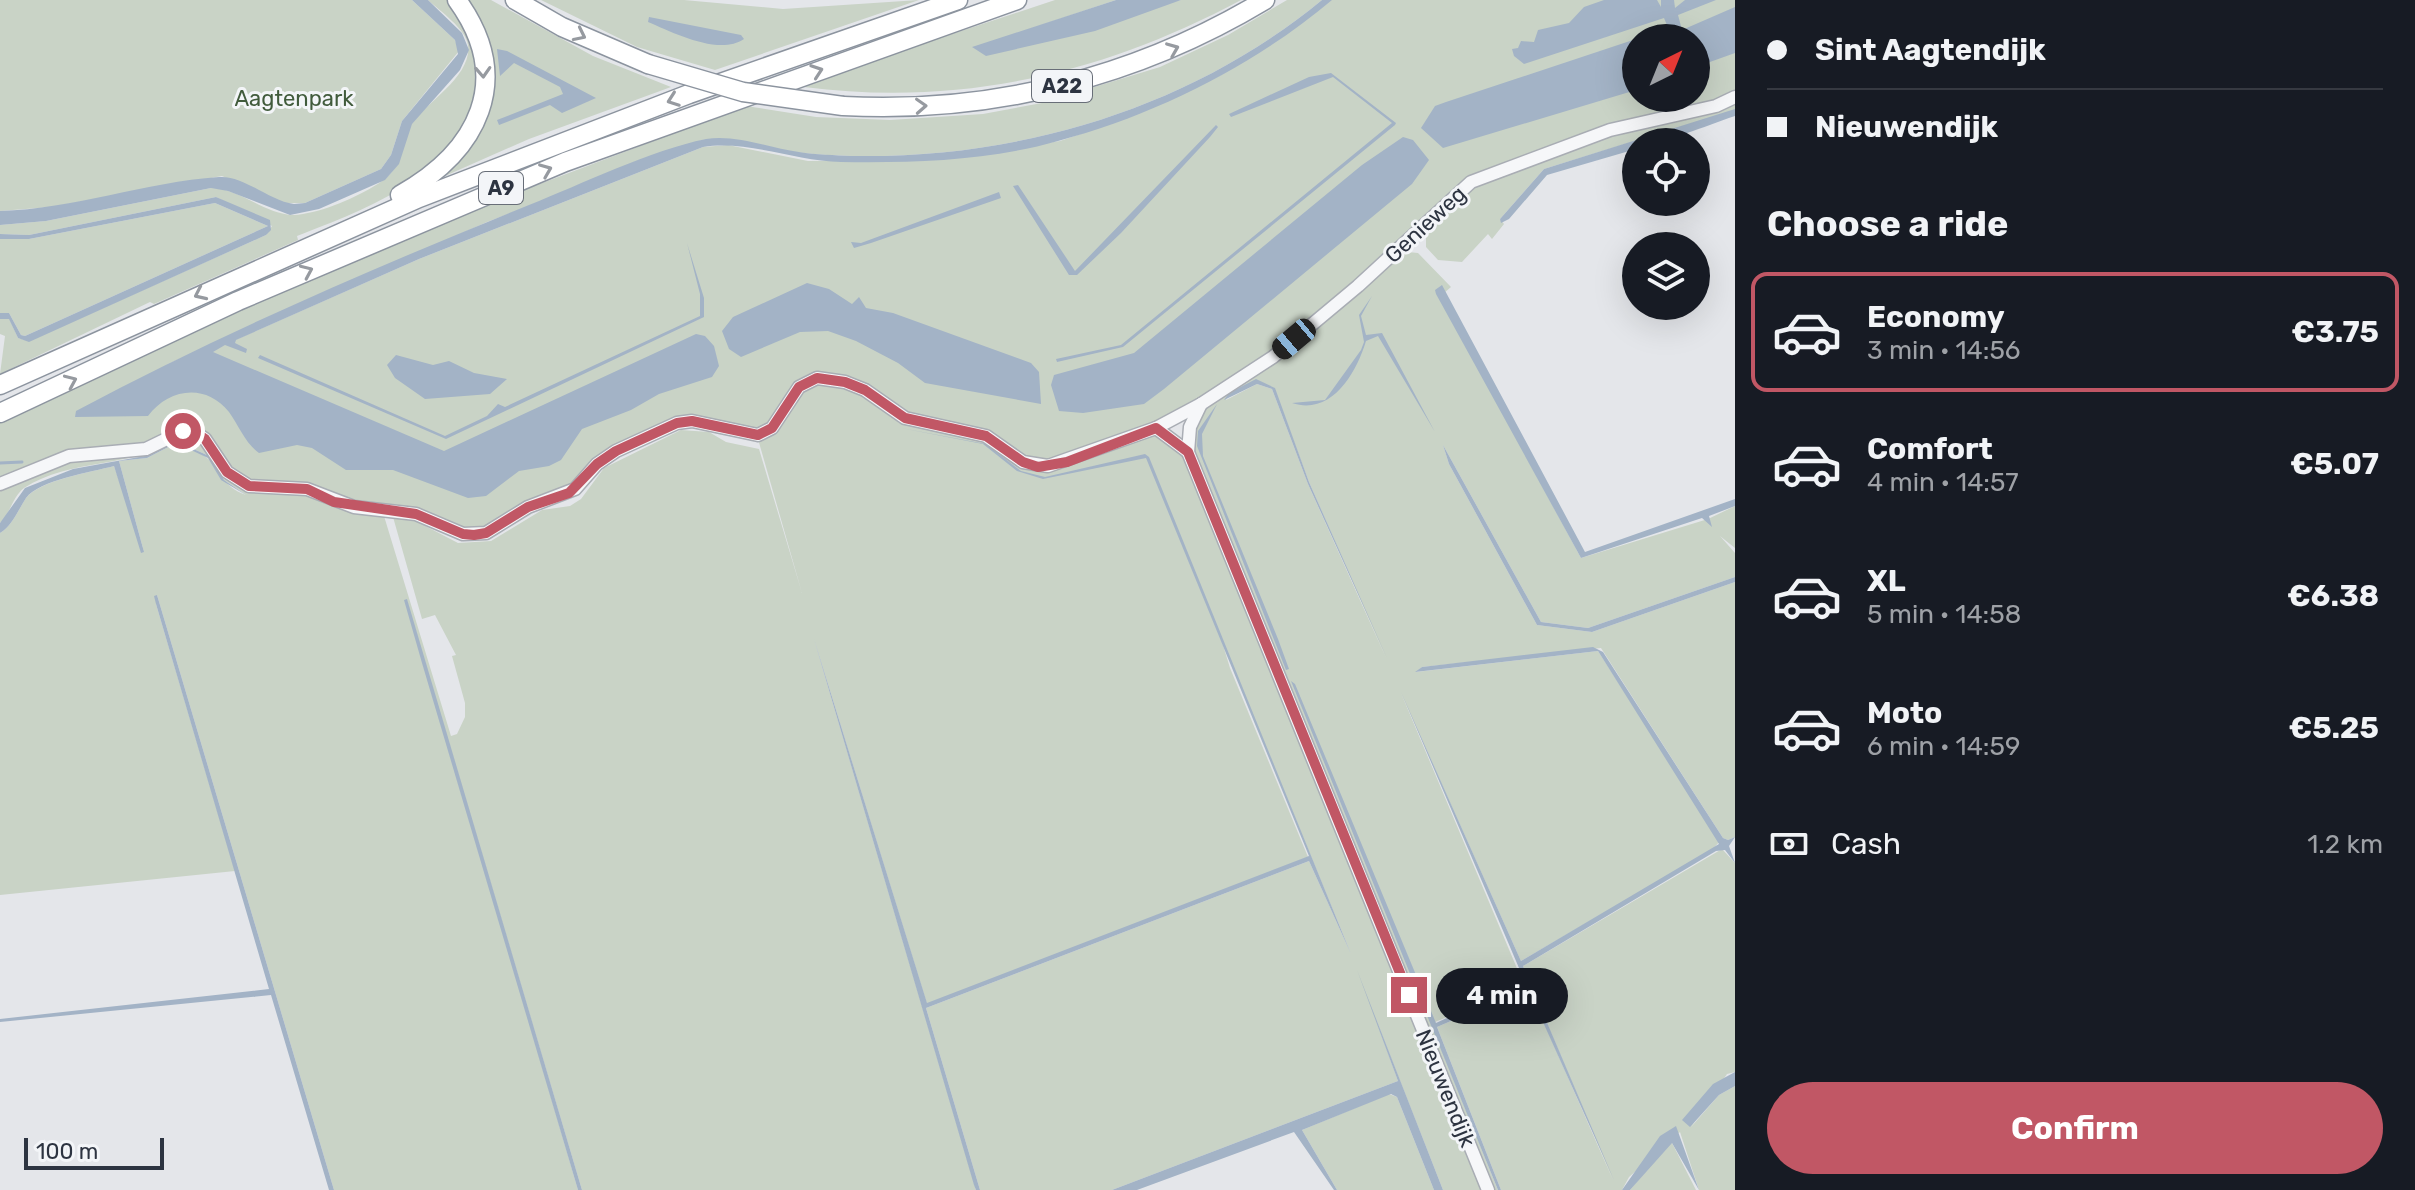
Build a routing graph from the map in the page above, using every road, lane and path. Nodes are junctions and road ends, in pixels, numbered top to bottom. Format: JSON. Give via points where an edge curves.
{"nodes":[{"id":1,"x":457,"y":0,"type":"edge"},
{"id":2,"x":515,"y":0,"type":"edge"},
{"id":3,"x":958,"y":0,"type":"edge"},
{"id":4,"x":1017,"y":0,"type":"edge"},
{"id":5,"x":1265,"y":0,"type":"edge"},
{"id":6,"x":1735,"y":97,"type":"edge"},
{"id":7,"x":322,"y":240,"type":"junction"},
{"id":8,"x":0,"y":385,"type":"edge"},
{"id":9,"x":1201,"y":404,"type":"junction"},
{"id":10,"x":0,"y":413,"type":"edge"},
{"id":11,"x":1156,"y":428,"type":"junction"},
{"id":12,"x":1188,"y":452,"type":"junction"},
{"id":13,"x":0,"y":484,"type":"edge"},
{"id":14,"x":1488,"y":1190,"type":"edge"}],
"edges":[{"from":1,"to":7,"type":"highway","one_way":true,"via":[[474,28],[484,71],[471,133],[432,177]]},
{"from":2,"to":5,"type":"highway","number":"A22","one_way":true,"bridge":true,"via":[[648,64],[743,92],[843,106],[923,107],[1093,78],[1173,49]]},
{"from":3,"to":7,"type":"highway","number":"A9","one_way":true,"via":[[586,132]]},
{"from":10,"to":4,"type":"highway","number":"A9","one_way":true,"via":[[238,301],[565,162]]},
{"from":6,"to":9,"type":"street","name":"Genieweg","via":[[1610,130],[1471,182],[1273,357]]},
{"from":7,"to":8,"type":"highway","number":"A9","one_way":true},
{"from":9,"to":11,"type":"street","name":"Genieweg"},
{"from":9,"to":12,"type":"street","via":[[1190,427]]},
{"from":11,"to":12,"type":"street"},
{"from":11,"to":13,"type":"street","name":"Genieweg","via":[[1067,462],[1038,467],[986,436],[905,418],[865,390],[817,378],[799,387],[772,428],[758,435],[692,421],[677,423],[616,451],[569,493],[474,535],[416,514],[334,502],[307,489],[249,486],[227,472],[205,439],[193,431],[146,449],[69,456]]},
{"from":12,"to":14,"type":"street","name":"Nieuwendijk"}]}
